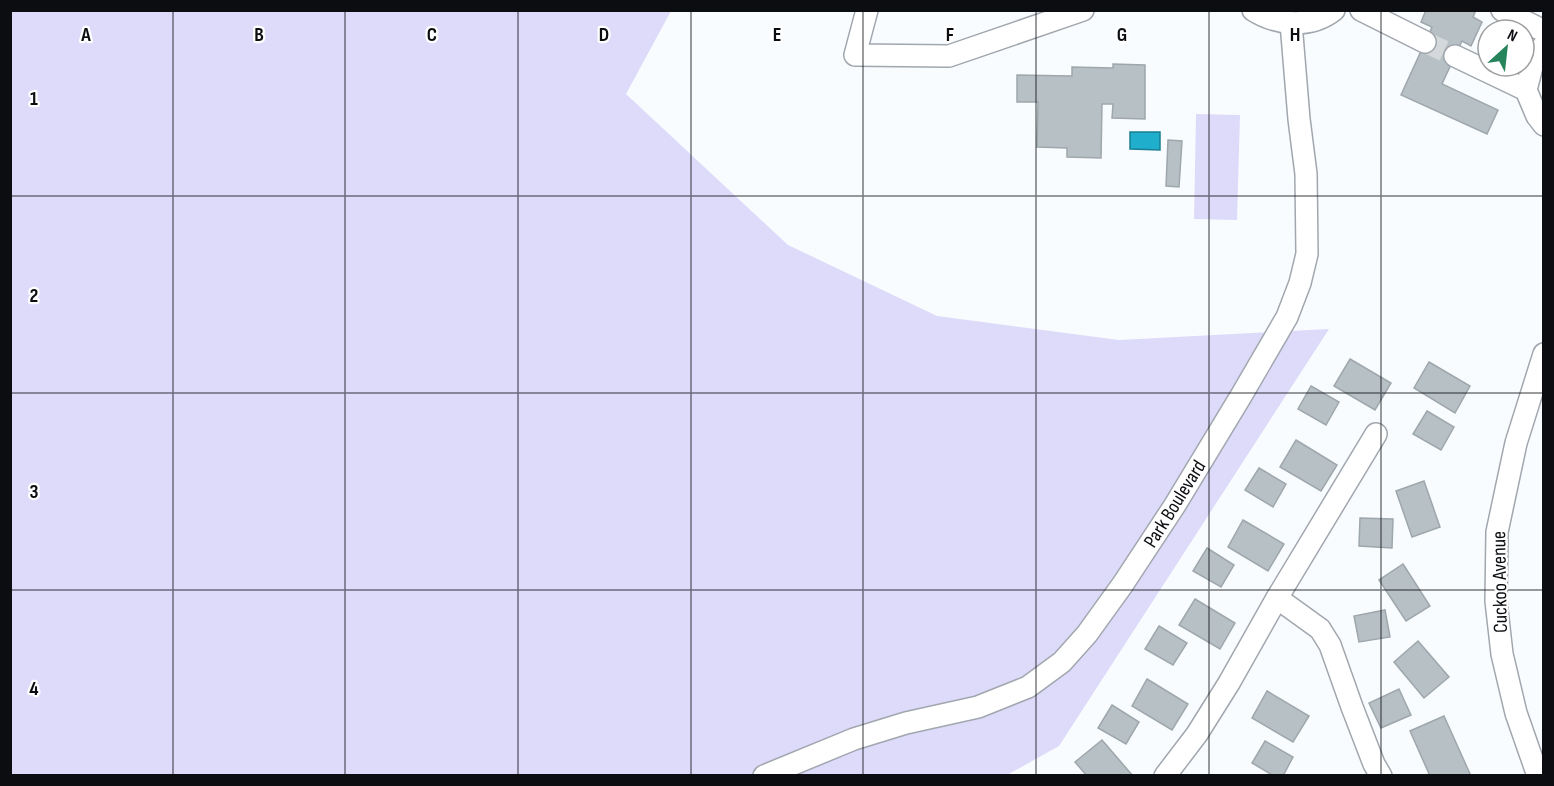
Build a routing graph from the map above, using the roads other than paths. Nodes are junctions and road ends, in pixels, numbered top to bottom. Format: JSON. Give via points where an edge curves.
{"nodes":[{"id":1,"x":867,"y":10,"type":"edge"},
{"id":2,"x":1083,"y":10,"type":"edge"},
{"id":3,"x":1253,"y":10,"type":"edge"},
{"id":4,"x":1334,"y":10,"type":"edge"},
{"id":5,"x":1360,"y":10,"type":"edge"},
{"id":6,"x":1502,"y":10,"type":"edge"},
{"id":7,"x":1291,"y":23,"type":"junction"},
{"id":8,"x":1544,"y":31,"type":"edge"},
{"id":9,"x":1425,"y":42,"type":"tunnel mouth"},
{"id":10,"x":1544,"y":45,"type":"edge"},
{"id":11,"x":1455,"y":56,"type":"tunnel mouth"},
{"id":12,"x":1526,"y":90,"type":"junction"},
{"id":13,"x":1544,"y":125,"type":"edge"},
{"id":14,"x":1544,"y":354,"type":"edge"},
{"id":15,"x":1376,"y":434,"type":"dead end"},
{"id":16,"x":1277,"y":598,"type":"junction"},
{"id":17,"x":764,"y":776,"type":"edge"},
{"id":18,"x":1165,"y":776,"type":"edge"},
{"id":19,"x":1381,"y":776,"type":"edge"},
{"id":20,"x":1538,"y":776,"type":"edge"}],
"edges":[{"from":1,"to":2,"type":"street","via":[[855,55],[949,56]]},
{"from":3,"to":7,"type":"street"},
{"from":4,"to":7,"type":"street","via":[[1310,22]]},
{"from":5,"to":9,"type":"street"},
{"from":6,"to":8,"type":"street"},
{"from":7,"to":17,"type":"street","name":"Park Boulevard","via":[[1306,174],[1307,254],[1300,283],[1287,317],[1241,396],[1123,584],[1088,634],[1062,662],[1028,687],[978,707],[854,739]]},
{"from":10,"to":12,"type":"street","via":[[1534,59]]},
{"from":11,"to":12,"type":"street"},
{"from":12,"to":13,"type":"street"},
{"from":14,"to":20,"type":"street","name":"Cuckoo Avenue","via":[[1516,443],[1497,532],[1496,601],[1502,654],[1516,713]]},
{"from":15,"to":16,"type":"street"},
{"from":16,"to":18,"type":"street","via":[[1197,735]]},
{"from":16,"to":19,"type":"street","via":[[1320,629],[1330,645]]}]}
